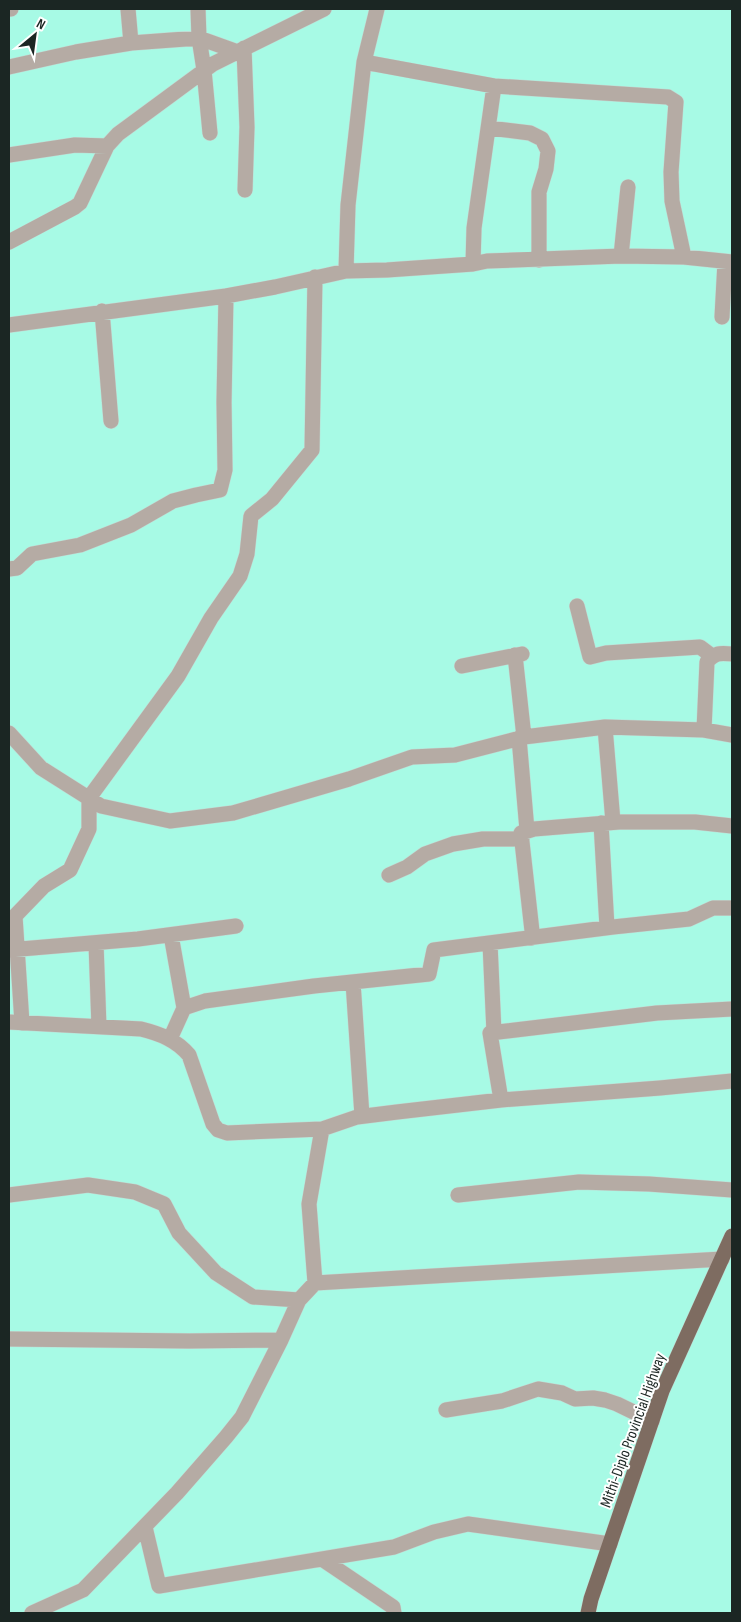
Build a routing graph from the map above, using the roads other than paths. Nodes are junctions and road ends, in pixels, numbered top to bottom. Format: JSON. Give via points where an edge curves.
{"nodes":[{"id":1,"x":128,"y":9,"type":"edge"},
{"id":2,"x":198,"y":9,"type":"edge"},
{"id":3,"x":324,"y":9,"type":"edge"},
{"id":4,"x":378,"y":9,"type":"edge"},
{"id":5,"x":199,"y":38,"type":"junction"},
{"id":6,"x":131,"y":43,"type":"junction"},
{"id":7,"x":241,"y":50,"type":"junction"},
{"id":8,"x":364,"y":62,"type":"junction"},
{"id":9,"x":9,"y":67,"type":"edge"},
{"id":10,"x":204,"y":70,"type":"junction"},
{"id":11,"x":494,"y":86,"type":"junction"},
{"id":12,"x":490,"y":128,"type":"junction"},
{"id":13,"x":210,"y":133,"type":"dead end"},
{"id":14,"x":107,"y":146,"type":"junction"},
{"id":15,"x":9,"y":155,"type":"edge"},
{"id":16,"x":628,"y":187,"type":"dead end"},
{"id":17,"x":245,"y":190,"type":"dead end"},
{"id":18,"x":9,"y":242,"type":"edge"},
{"id":19,"x":622,"y":256,"type":"junction"},
{"id":20,"x":684,"y":257,"type":"junction"},
{"id":21,"x":539,"y":260,"type":"junction"},
{"id":22,"x":729,"y":262,"type":"edge"},
{"id":23,"x":473,"y":264,"type":"junction"},
{"id":24,"x":346,"y":271,"type":"junction"},
{"id":25,"x":315,"y":277,"type":"junction"},
{"id":26,"x":226,"y":296,"type":"junction"},
{"id":27,"x":102,"y":311,"type":"junction"},
{"id":28,"x":722,"y":317,"type":"dead end"},
{"id":29,"x":9,"y":325,"type":"edge"},
{"id":30,"x":111,"y":421,"type":"dead end"},
{"id":31,"x":9,"y":569,"type":"edge"},
{"id":32,"x":577,"y":606,"type":"dead end"},
{"id":33,"x":732,"y":654,"type":"edge"},
{"id":34,"x":712,"y":656,"type":"junction"},
{"id":35,"x":462,"y":666,"type":"dead end"},
{"id":36,"x":605,"y":727,"type":"junction"},
{"id":37,"x":704,"y":730,"type":"junction"},
{"id":38,"x":9,"y":733,"type":"edge"},
{"id":39,"x":732,"y":735,"type":"edge"},
{"id":40,"x":522,"y":737,"type":"junction"},
{"id":41,"x":89,"y":798,"type":"junction"},
{"id":42,"x":607,"y":823,"type":"junction"},
{"id":43,"x":732,"y":826,"type":"edge"},
{"id":44,"x":525,"y":835,"type":"junction"},
{"id":45,"x":389,"y":875,"type":"dead end"},
{"id":46,"x":732,"y":908,"type":"edge"},
{"id":47,"x":236,"y":926,"type":"dead end"},
{"id":48,"x":607,"y":927,"type":"junction"},
{"id":49,"x":171,"y":935,"type":"junction"},
{"id":50,"x":531,"y":938,"type":"junction"},
{"id":51,"x":96,"y":943,"type":"junction"},
{"id":52,"x":490,"y":943,"type":"junction"},
{"id":53,"x":13,"y":950,"type":"edge"},
{"id":54,"x":354,"y":982,"type":"junction"},
{"id":55,"x":184,"y":1008,"type":"junction"},
{"id":56,"x":732,"y":1009,"type":"edge"},
{"id":57,"x":15,"y":1022,"type":"edge"},
{"id":58,"x":99,"y":1027,"type":"junction"},
{"id":59,"x":494,"y":1033,"type":"junction"},
{"id":60,"x":170,"y":1039,"type":"junction"},
{"id":61,"x":732,"y":1080,"type":"edge"},
{"id":62,"x":501,"y":1100,"type":"junction"},
{"id":63,"x":362,"y":1116,"type":"junction"},
{"id":64,"x":322,"y":1129,"type":"junction"},
{"id":65,"x":732,"y":1190,"type":"edge"},
{"id":66,"x":9,"y":1195,"type":"edge"},
{"id":67,"x":458,"y":1195,"type":"dead end"},
{"id":68,"x":732,"y":1236,"type":"edge"},
{"id":69,"x":722,"y":1259,"type":"junction"},
{"id":70,"x":315,"y":1283,"type":"junction"},
{"id":71,"x":299,"y":1300,"type":"junction"},
{"id":72,"x":9,"y":1339,"type":"edge"},
{"id":73,"x":281,"y":1340,"type":"junction"},
{"id":74,"x":446,"y":1410,"type":"dead end"},
{"id":75,"x":652,"y":1421,"type":"junction"},
{"id":76,"x":145,"y":1527,"type":"junction"},
{"id":77,"x":610,"y":1544,"type":"junction"},
{"id":78,"x":322,"y":1559,"type":"junction"},
{"id":79,"x":32,"y":1613,"type":"edge"},
{"id":80,"x":394,"y":1613,"type":"edge"},
{"id":81,"x":588,"y":1613,"type":"edge"}],
"edges":[{"from":1,"to":6,"type":"street"},
{"from":2,"to":5,"type":"street"},
{"from":3,"to":7,"type":"street"},
{"from":4,"to":8,"type":"street"},
{"from":5,"to":6,"type":"street"},
{"from":5,"to":7,"type":"street"},
{"from":5,"to":10,"type":"street"},
{"from":6,"to":9,"type":"street"},
{"from":7,"to":10,"type":"street"},
{"from":7,"to":17,"type":"street","via":[[247,127]]},
{"from":8,"to":11,"type":"street"},
{"from":8,"to":24,"type":"street","via":[[348,206]]},
{"from":10,"to":13,"type":"street"},
{"from":10,"to":14,"type":"street","via":[[118,134]]},
{"from":11,"to":12,"type":"street"},
{"from":11,"to":20,"type":"street","via":[[668,97],[676,102],[672,201]]},
{"from":12,"to":21,"type":"street","via":[[530,133],[542,139],[548,151],[539,192]]},
{"from":12,"to":23,"type":"street","via":[[475,220]]},
{"from":14,"to":15,"type":"street","via":[[75,145]]},
{"from":14,"to":18,"type":"street","via":[[80,203]]},
{"from":16,"to":19,"type":"street"},
{"from":19,"to":20,"type":"street"},
{"from":19,"to":21,"type":"street"},
{"from":20,"to":22,"type":"street"},
{"from":21,"to":23,"type":"street"},
{"from":22,"to":28,"type":"street"},
{"from":23,"to":24,"type":"street"},
{"from":24,"to":25,"type":"street"},
{"from":25,"to":26,"type":"street"},
{"from":25,"to":41,"type":"street","via":[[312,450],[272,499],[251,516],[247,554],[240,576],[211,618],[178,676]]},
{"from":26,"to":27,"type":"street"},
{"from":26,"to":31,"type":"street","via":[[225,470],[220,490],[173,501],[131,525],[80,545],[32,554],[16,568]]},
{"from":27,"to":29,"type":"street"},
{"from":27,"to":30,"type":"street"},
{"from":32,"to":34,"type":"street","via":[[590,657],[606,653],[700,647]]},
{"from":33,"to":34,"type":"street"},
{"from":34,"to":37,"type":"street","via":[[707,662]]},
{"from":35,"to":40,"type":"street","via":[[518,654]]},
{"from":36,"to":37,"type":"street"},
{"from":36,"to":40,"type":"street"},
{"from":36,"to":42,"type":"street"},
{"from":37,"to":39,"type":"street"},
{"from":38,"to":41,"type":"street","via":[[41,768]]},
{"from":40,"to":41,"type":"street","via":[[455,755],[412,757],[233,813],[170,821],[101,806]]},
{"from":40,"to":44,"type":"street"},
{"from":41,"to":53,"type":"street","via":[[90,829],[70,870],[44,886],[15,916]]},
{"from":42,"to":43,"type":"street","via":[[695,822]]},
{"from":42,"to":44,"type":"street"},
{"from":42,"to":48,"type":"street"},
{"from":44,"to":45,"type":"street","via":[[453,844],[425,854]]},
{"from":44,"to":50,"type":"street"},
{"from":46,"to":48,"type":"street","via":[[713,908],[689,919]]},
{"from":47,"to":49,"type":"street"},
{"from":48,"to":50,"type":"street"},
{"from":49,"to":51,"type":"street"},
{"from":49,"to":55,"type":"street"},
{"from":50,"to":52,"type":"street"},
{"from":51,"to":53,"type":"street"},
{"from":51,"to":58,"type":"street"},
{"from":52,"to":54,"type":"street","via":[[434,950],[429,974]]},
{"from":52,"to":59,"type":"street"},
{"from":53,"to":57,"type":"street"},
{"from":54,"to":55,"type":"street","via":[[205,1001]]},
{"from":54,"to":63,"type":"street"},
{"from":55,"to":60,"type":"street"},
{"from":56,"to":59,"type":"street","via":[[657,1013]]},
{"from":57,"to":58,"type":"street"},
{"from":58,"to":60,"type":"street","via":[[142,1029]]},
{"from":59,"to":62,"type":"street","via":[[490,1034]]},
{"from":60,"to":64,"type":"street","via":[[182,1046],[189,1056],[218,1130],[227,1133]]},
{"from":61,"to":62,"type":"street"},
{"from":62,"to":63,"type":"street"},
{"from":63,"to":64,"type":"street"},
{"from":64,"to":70,"type":"street","via":[[309,1204]]},
{"from":65,"to":67,"type":"street","via":[[579,1182]]},
{"from":66,"to":71,"type":"street","via":[[88,1185],[136,1192],[164,1204],[179,1233],[216,1273],[253,1296]]},
{"from":68,"to":69,"type":"main road","name":"Mithi-Diplo Provincial Highway"},
{"from":69,"to":70,"type":"street"},
{"from":69,"to":75,"type":"main road","name":"Mithi-Diplo Provincial Highway"},
{"from":70,"to":71,"type":"street"},
{"from":71,"to":73,"type":"street"},
{"from":72,"to":73,"type":"street"},
{"from":73,"to":76,"type":"street","via":[[242,1417]]},
{"from":74,"to":75,"type":"street","via":[[502,1401],[538,1389],[576,1399],[605,1400]]},
{"from":75,"to":77,"type":"main road","name":"Mithi-Diplo Provincial Highway"},
{"from":76,"to":78,"type":"street","via":[[160,1586]]},
{"from":76,"to":79,"type":"street","via":[[83,1590]]},
{"from":77,"to":78,"type":"street","via":[[468,1524],[394,1547]]},
{"from":77,"to":81,"type":"main road","name":"Mithi-Diplo Provincial Highway"},
{"from":78,"to":80,"type":"street","via":[[393,1607]]}]}
